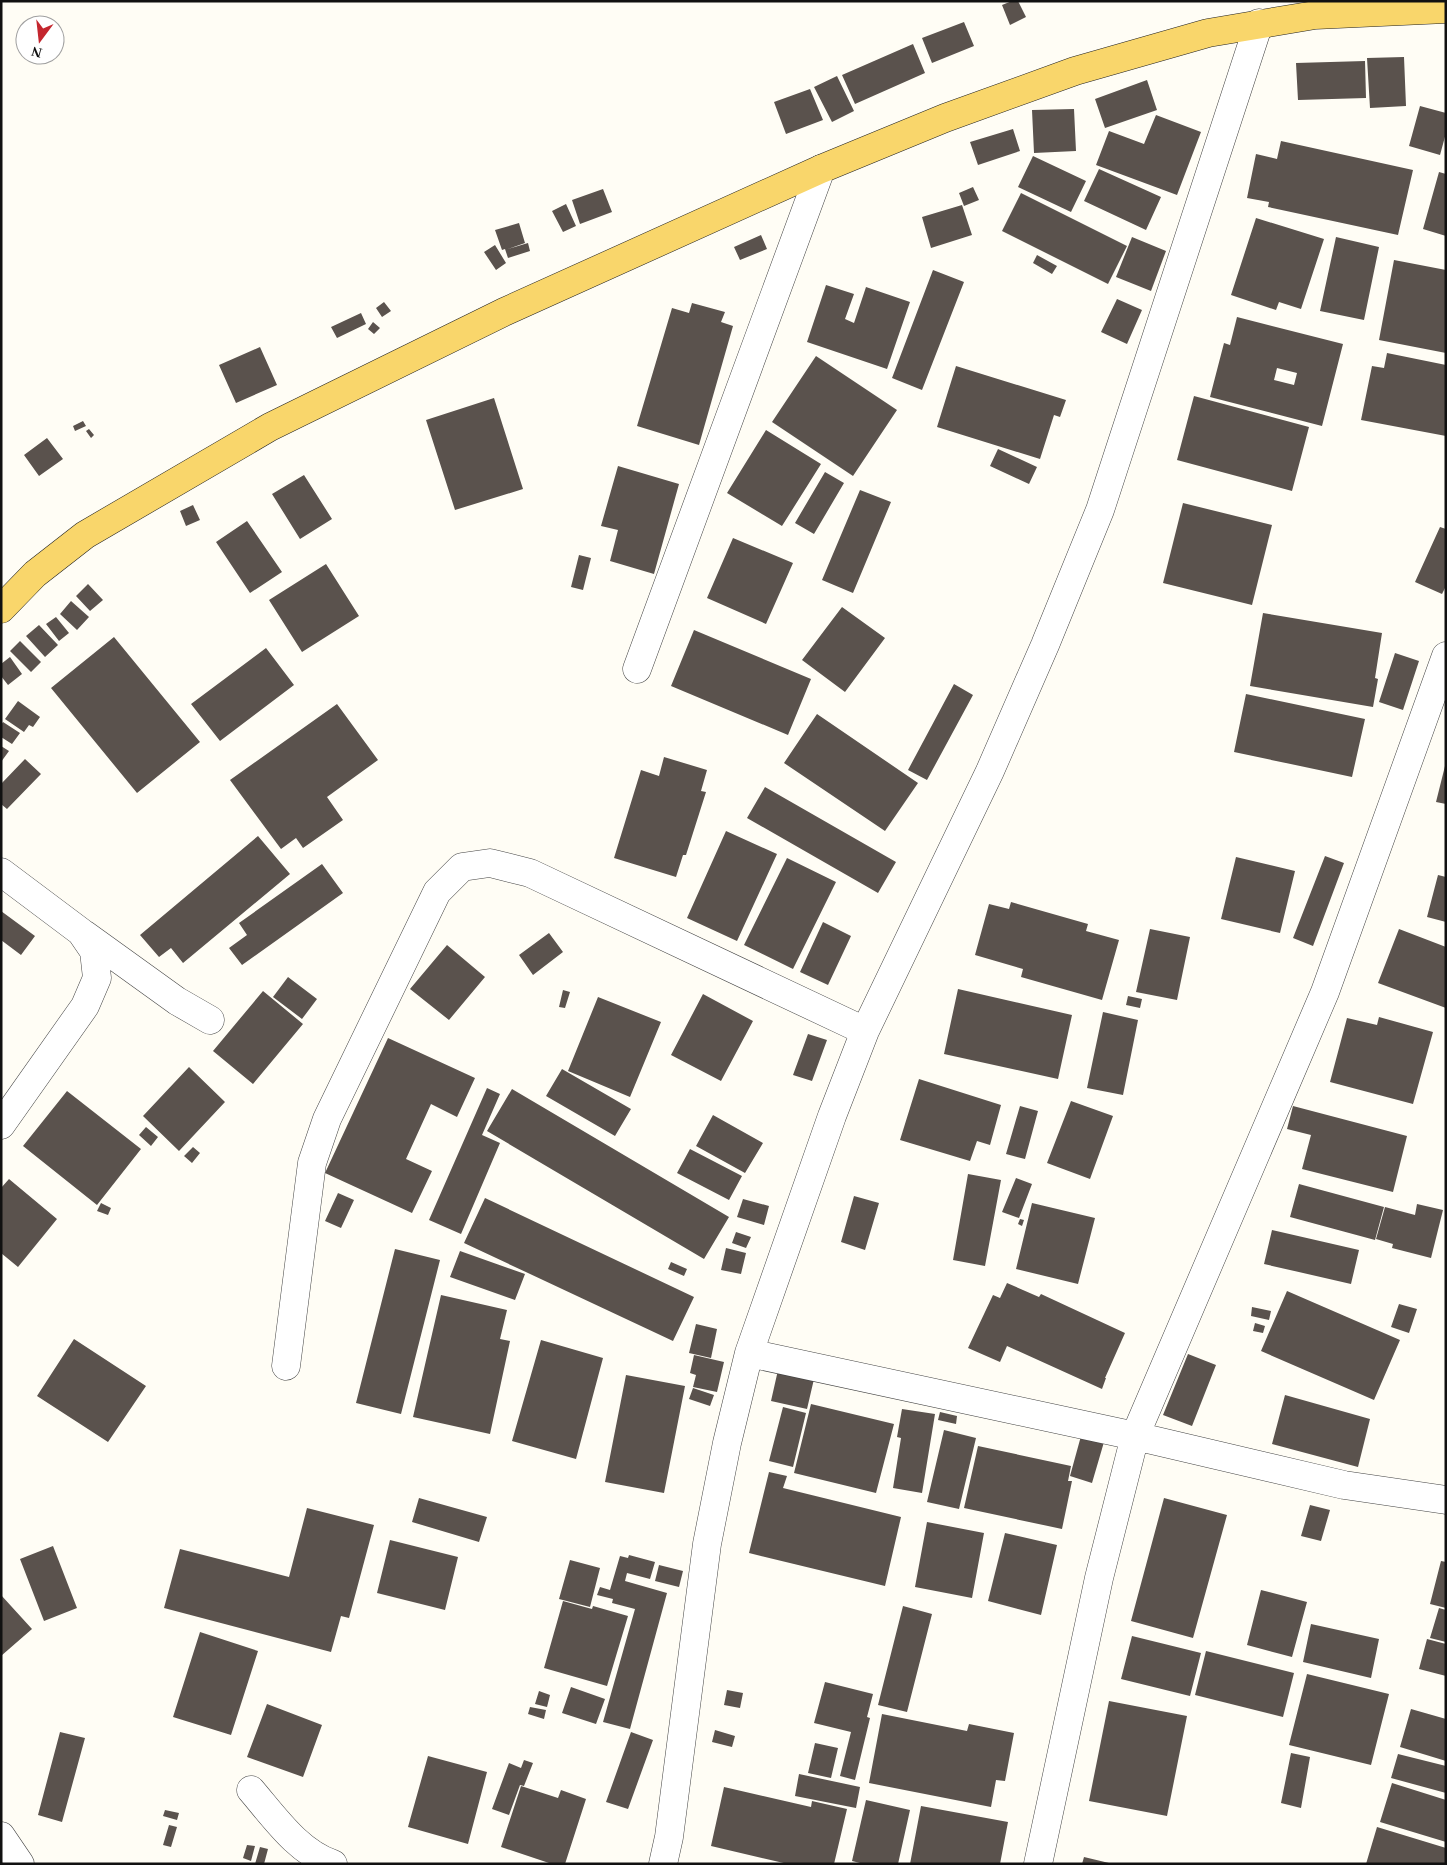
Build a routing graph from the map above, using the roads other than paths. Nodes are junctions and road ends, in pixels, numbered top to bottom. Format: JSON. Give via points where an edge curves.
{"nodes":[{"id":1,"x":1446,"y":9,"type":"edge"},
{"id":2,"x":1259,"y":23,"type":"junction"},
{"id":3,"x":821,"y":169,"type":"junction"},
{"id":4,"x":1,"y":609,"type":"edge"},
{"id":5,"x":1446,"y":656,"type":"edge"},
{"id":6,"x":637,"y":669,"type":"dead end"},
{"id":7,"x":1,"y":872,"type":"edge"},
{"id":8,"x":81,"y":932,"type":"junction"},
{"id":9,"x":210,"y":1020,"type":"dead end"},
{"id":10,"x":866,"y":1031,"type":"junction"},
{"id":11,"x":1,"y":1125,"type":"edge"},
{"id":12,"x":749,"y":1353,"type":"junction"},
{"id":13,"x":286,"y":1366,"type":"dead end"},
{"id":14,"x":1135,"y":1436,"type":"junction"},
{"id":15,"x":1446,"y":1500,"type":"edge"},
{"id":16,"x":251,"y":1790,"type":"dead end"},
{"id":17,"x":1,"y":1836,"type":"edge"},
{"id":18,"x":20,"y":1864,"type":"edge"},
{"id":19,"x":333,"y":1864,"type":"edge"},
{"id":20,"x":663,"y":1864,"type":"edge"},
{"id":21,"x":1038,"y":1864,"type":"edge"}],
"edges":[{"from":1,"to":2,"type":"main road","via":[[1315,14]]},
{"from":2,"to":3,"type":"main road","via":[[1208,33],[1075,71],[945,118]]},
{"from":2,"to":10,"type":"street","via":[[1100,510],[994,762]]},
{"from":3,"to":4,"type":"main road","via":[[504,312],[270,427],[85,535],[35,574]]},
{"from":3,"to":6,"type":"street"},
{"from":5,"to":14,"type":"street","via":[[1325,992]]},
{"from":7,"to":8,"type":"street"},
{"from":8,"to":9,"type":"street","via":[[176,1001]]},
{"from":8,"to":11,"type":"street","via":[[94,951],[97,978],[85,1006]]},
{"from":10,"to":12,"type":"street","via":[[832,1116]]},
{"from":10,"to":13,"type":"street","via":[[530,873],[490,863],[462,867],[437,892],[327,1119],[312,1163]]},
{"from":12,"to":14,"type":"street"},
{"from":12,"to":20,"type":"street","via":[[707,1544]]},
{"from":14,"to":15,"type":"street","via":[[1344,1485]]},
{"from":14,"to":21,"type":"street","via":[[1098,1578]]},
{"from":16,"to":19,"type":"street","via":[[296,1842]]},
{"from":17,"to":18,"type":"street"}]}
